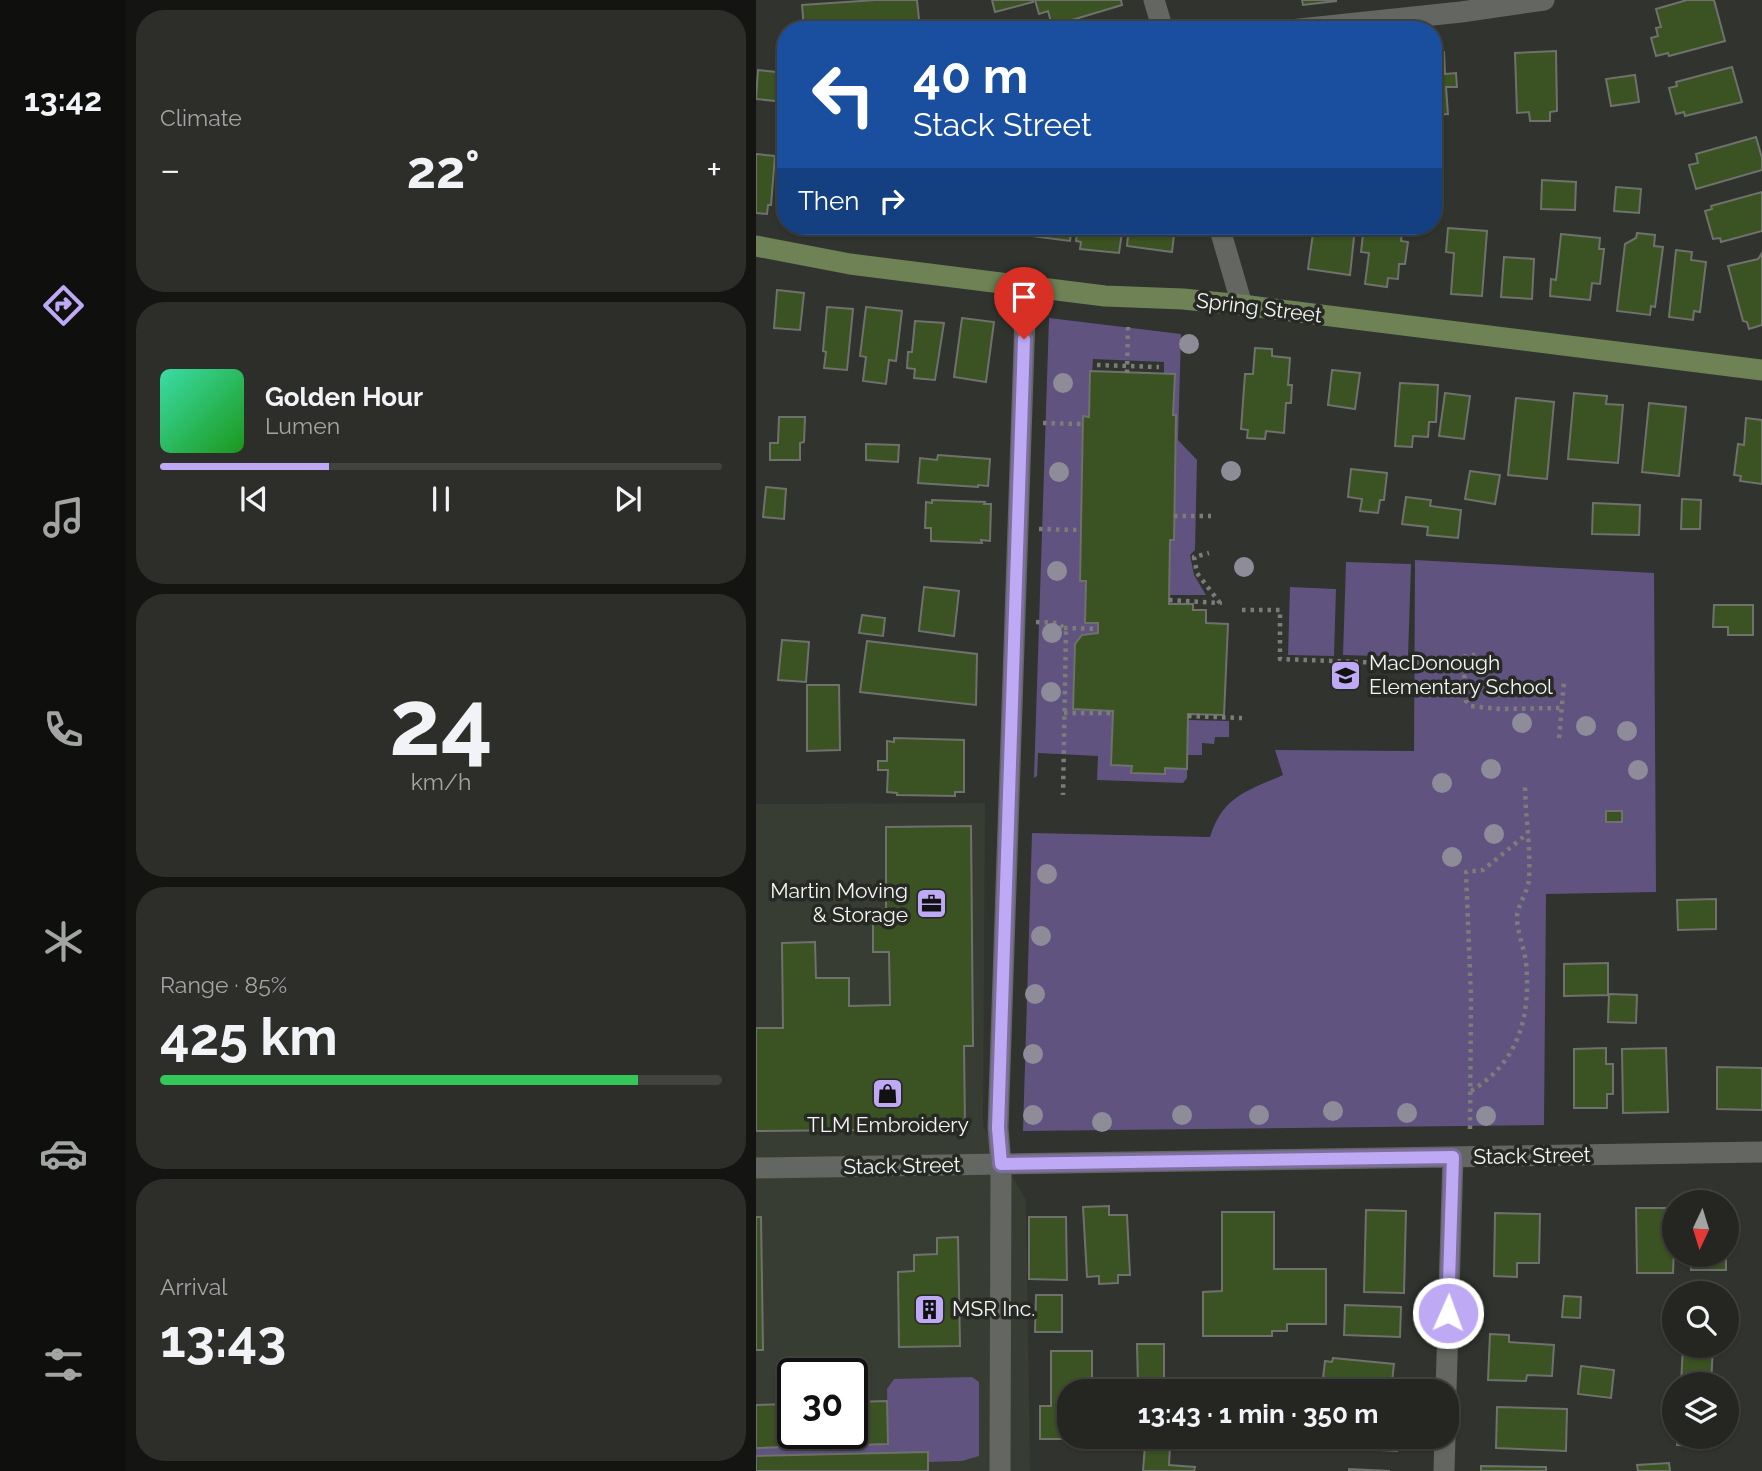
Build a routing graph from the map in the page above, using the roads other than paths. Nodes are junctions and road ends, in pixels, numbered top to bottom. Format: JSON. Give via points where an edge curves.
{"nodes":[{"id":1,"x":1154,"y":0,"type":"edge"},
{"id":2,"x":1544,"y":0,"type":"edge"},
{"id":3,"x":1160,"y":21,"type":"edge"},
{"id":4,"x":1376,"y":21,"type":"edge"},
{"id":5,"x":1222,"y":235,"type":"edge"},
{"id":6,"x":756,"y":246,"type":"edge"},
{"id":7,"x":1026,"y":286,"type":"junction"},
{"id":8,"x":1242,"y":305,"type":"junction"},
{"id":9,"x":1762,"y":370,"type":"edge"},
{"id":10,"x":1762,"y":1152,"type":"edge"},
{"id":11,"x":1453,"y":1157,"type":"junction"},
{"id":12,"x":1001,"y":1164,"type":"junction"},
{"id":13,"x":756,"y":1168,"type":"edge"},
{"id":14,"x":1446,"y":1379,"type":"edge"},
{"id":15,"x":1445,"y":1449,"type":"edge"},
{"id":16,"x":1000,"y":1471,"type":"edge"},
{"id":17,"x":1444,"y":1471,"type":"edge"}],
"edges":[{"from":1,"to":3,"type":"street"},
{"from":2,"to":4,"type":"street"},
{"from":5,"to":8,"type":"street"},
{"from":6,"to":7,"type":"street","name":"Spring Street","via":[[850,264]]},
{"from":7,"to":8,"type":"street","name":"Spring Street"},
{"from":7,"to":12,"type":"street","via":[[998,1128]]},
{"from":8,"to":9,"type":"street","name":"Spring Street"},
{"from":10,"to":11,"type":"street","name":"Stack Street"},
{"from":11,"to":12,"type":"street","name":"Stack Street"},
{"from":11,"to":14,"type":"street"},
{"from":12,"to":13,"type":"street","name":"Stack Street"},
{"from":12,"to":16,"type":"street"},
{"from":15,"to":17,"type":"street"}]}
